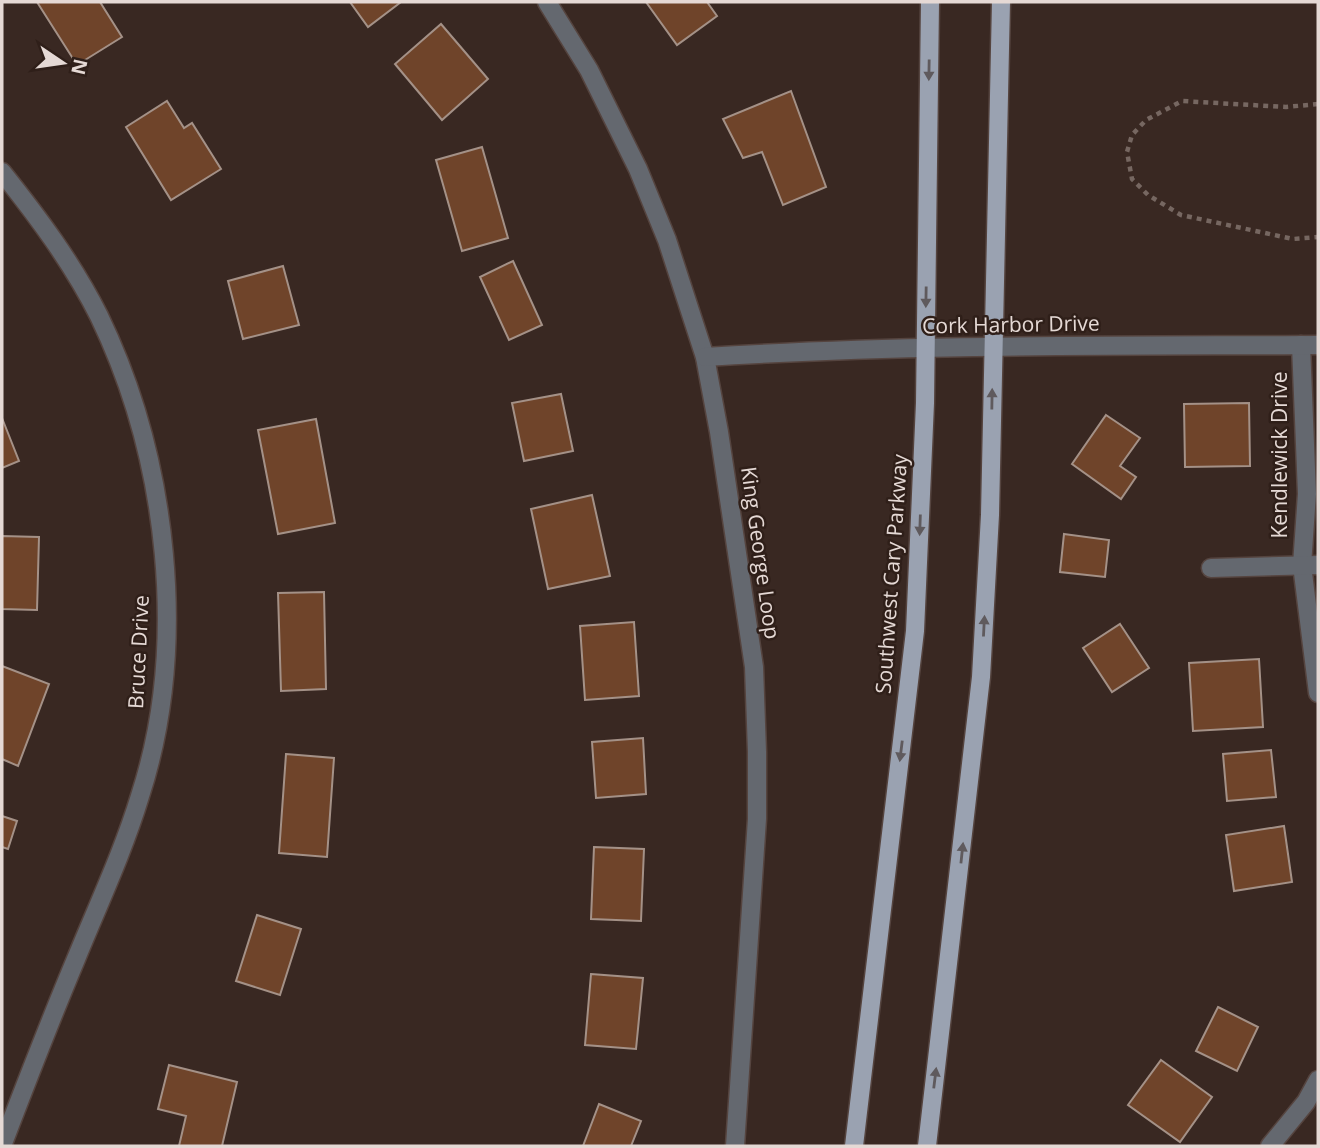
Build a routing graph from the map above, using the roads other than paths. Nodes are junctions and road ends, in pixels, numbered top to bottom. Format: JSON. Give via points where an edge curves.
{"nodes":[{"id":1,"x":547,"y":2,"type":"edge"},
{"id":2,"x":930,"y":2,"type":"edge"},
{"id":3,"x":1001,"y":2,"type":"edge"},
{"id":4,"x":2,"y":172,"type":"edge"},
{"id":5,"x":1310,"y":345,"type":"edge"},
{"id":6,"x":993,"y":348,"type":"junction"},
{"id":7,"x":926,"y":349,"type":"junction"},
{"id":8,"x":705,"y":357,"type":"junction"},
{"id":9,"x":1310,"y":565,"type":"edge"},
{"id":10,"x":1211,"y":568,"type":"dead end"},
{"id":11,"x":1318,"y":693,"type":"edge"},
{"id":12,"x":1318,"y":1080,"type":"edge"},
{"id":13,"x":2,"y":1146,"type":"edge"},
{"id":14,"x":735,"y":1146,"type":"edge"},
{"id":15,"x":854,"y":1146,"type":"edge"},
{"id":16,"x":927,"y":1146,"type":"edge"},
{"id":17,"x":1270,"y":1146,"type":"edge"}],
"edges":[{"from":1,"to":8,"type":"street","name":"King George Loop","via":[[589,70],[638,169]]},
{"from":2,"to":7,"type":"main road","name":"Southwest Cary Parkway","one_way":true},
{"from":3,"to":6,"type":"main road"},
{"from":4,"to":13,"type":"street","name":"Bruce Drive","via":[[73,270],[99,316],[134,404],[157,499],[166,634],[158,718],[141,795]]},
{"from":5,"to":6,"type":"street","name":"Cork Harbor Drive"},
{"from":5,"to":9,"type":"street","name":"Kendlewick Drive"},
{"from":6,"to":7,"type":"street","name":"Cork Harbor Drive"},
{"from":16,"to":6,"type":"main road","one_way":true,"via":[[981,677]]},
{"from":7,"to":8,"type":"street","name":"Cork Harbor Drive"},
{"from":7,"to":15,"type":"main road","name":"Southwest Cary Parkway","one_way":true,"via":[[915,631]]},
{"from":8,"to":14,"type":"street","name":"King George Loop","via":[[745,596],[756,711],[757,819]]},
{"from":9,"to":10,"type":"street","name":"Kendlewick Drive"},
{"from":9,"to":11,"type":"street","name":"Kendlewick Drive"},
{"from":12,"to":17,"type":"street"}]}
